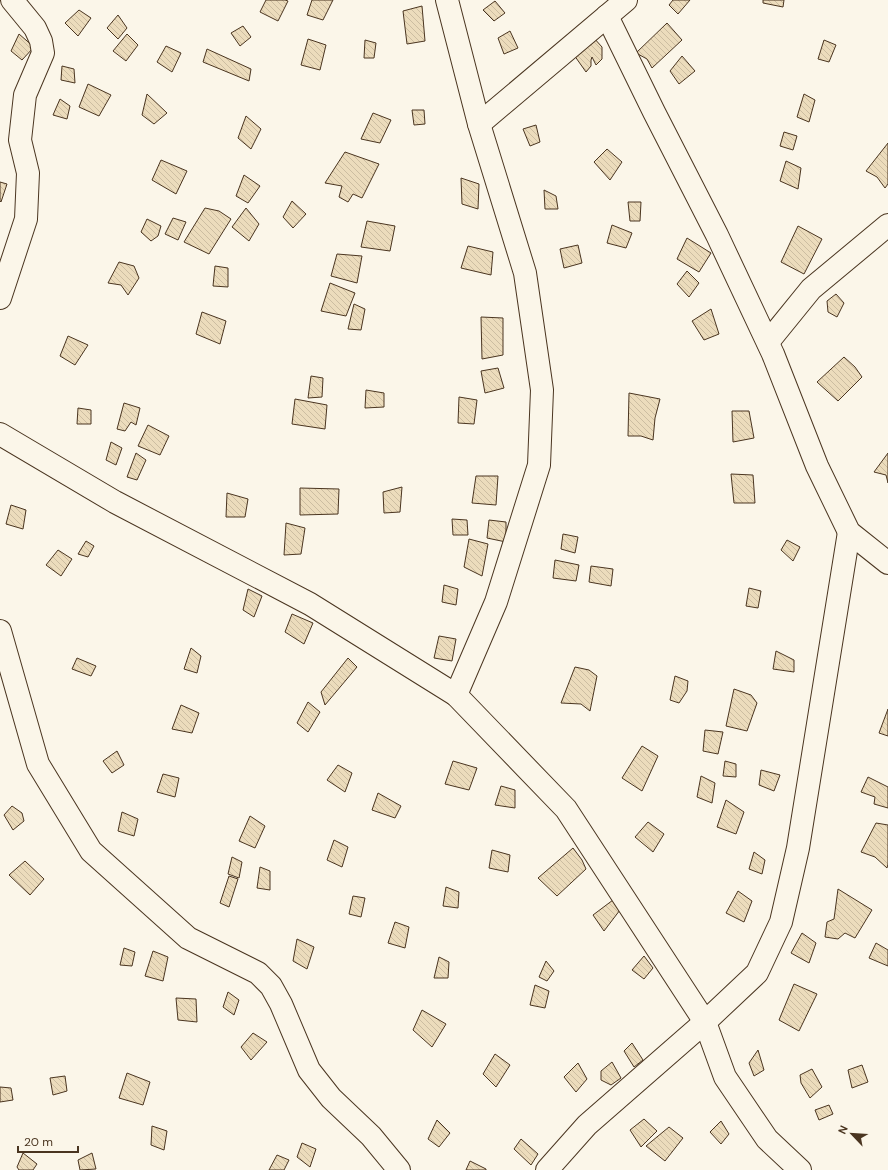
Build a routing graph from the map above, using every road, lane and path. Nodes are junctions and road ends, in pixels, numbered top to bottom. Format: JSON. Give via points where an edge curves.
{"nodes":[{"id":1,"x":12,"y":0,"type":"edge"},
{"id":2,"x":447,"y":0,"type":"edge"},
{"id":3,"x":626,"y":0,"type":"edge"},
{"id":4,"x":607,"y":16,"type":"junction"},
{"id":5,"x":479,"y":124,"type":"junction"},
{"id":6,"x":888,"y":225,"type":"edge"},
{"id":7,"x":0,"y":298,"type":"edge"},
{"id":8,"x":768,"y":342,"type":"junction"},
{"id":9,"x":0,"y":434,"type":"edge"},
{"id":10,"x":849,"y":532,"type":"junction"},
{"id":11,"x":888,"y":564,"type":"edge"},
{"id":12,"x":0,"y":631,"type":"edge"},
{"id":13,"x":456,"y":695,"type":"junction"},
{"id":14,"x":705,"y":1022,"type":"junction"},
{"id":15,"x":399,"y":1170,"type":"edge"},
{"id":16,"x":547,"y":1170,"type":"edge"},
{"id":17,"x":800,"y":1170,"type":"edge"}],
"edges":[{"from":1,"to":7,"type":"street","via":[[35,28],[42,41],[43,53],[25,95],[20,140],[28,173],[26,219]]},
{"from":2,"to":5,"type":"street"},
{"from":3,"to":4,"type":"street"},
{"from":4,"to":5,"type":"street"},
{"from":4,"to":8,"type":"street"},
{"from":5,"to":13,"type":"street","via":[[525,273],[542,390],[538,465],[496,602]]},
{"from":6,"to":8,"type":"street","via":[[811,289]]},
{"from":8,"to":10,"type":"street","via":[[817,466]]},
{"from":9,"to":13,"type":"street","via":[[115,502],[310,604]]},
{"from":10,"to":11,"type":"street"},
{"from":10,"to":14,"type":"street","via":[[798,848],[781,922],[757,973]]},
{"from":12,"to":15,"type":"street","via":[[38,764],[91,851],[188,938],[258,973],[271,986],[309,1070],[331,1098],[371,1136]]},
{"from":13,"to":14,"type":"street","via":[[566,809]]},
{"from":14,"to":16,"type":"street","via":[[587,1125]]},
{"from":14,"to":17,"type":"street","via":[[725,1077],[767,1139]]}]}
